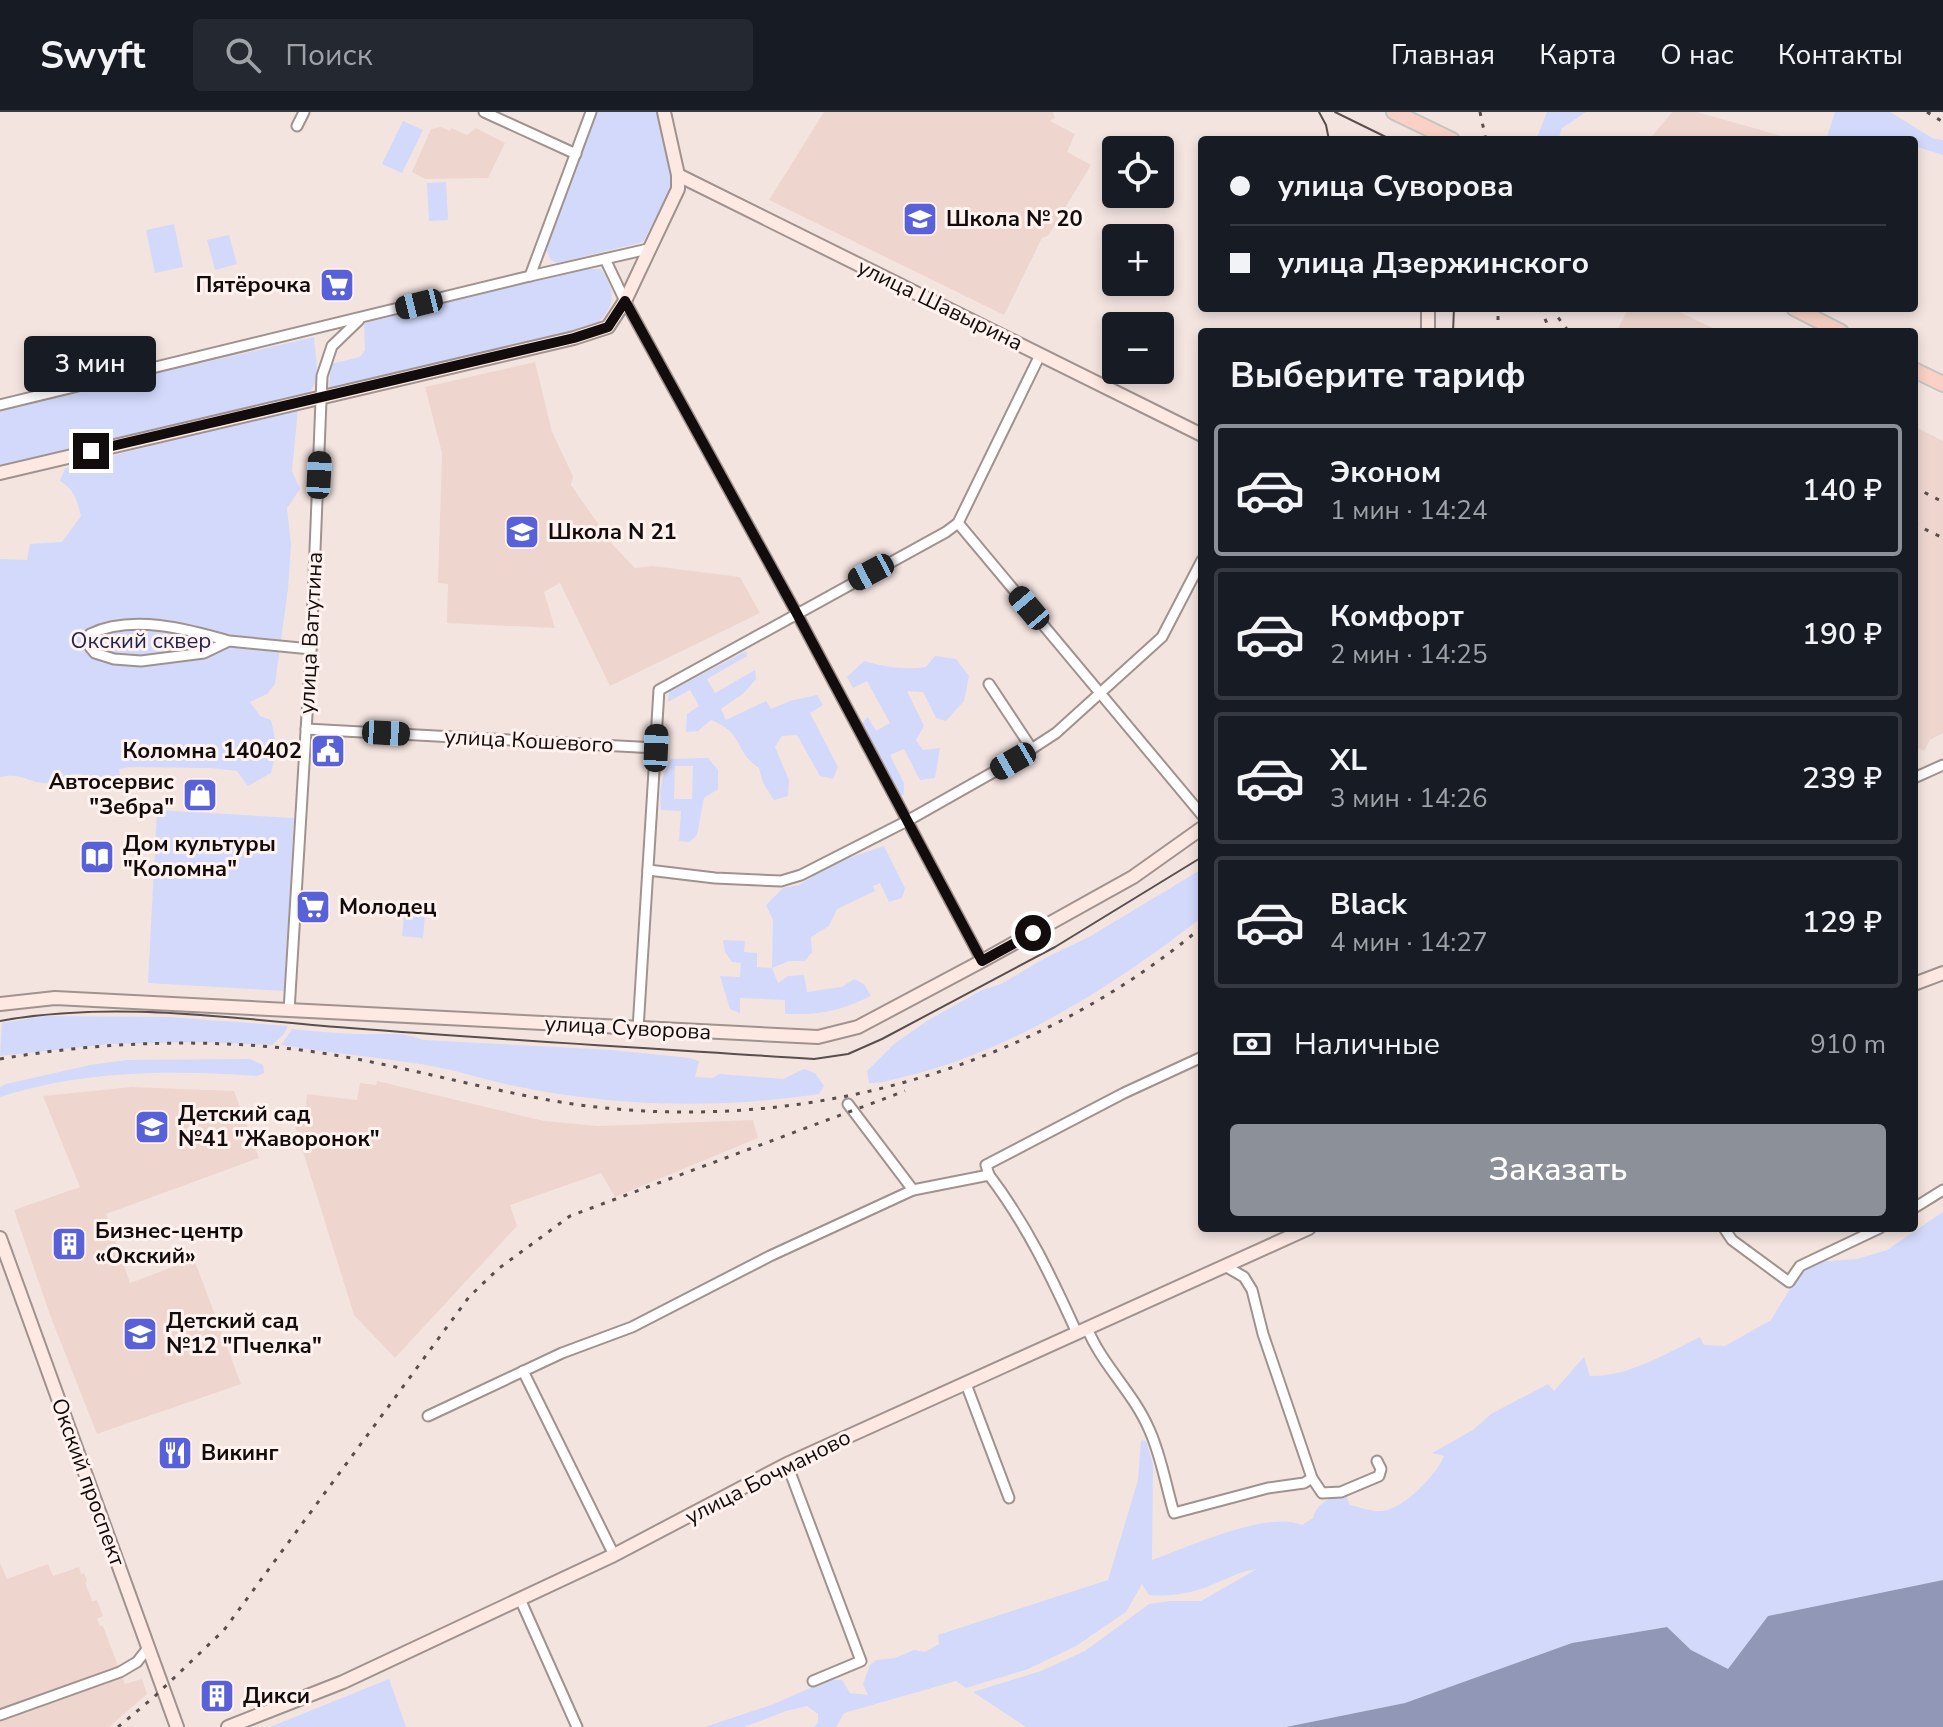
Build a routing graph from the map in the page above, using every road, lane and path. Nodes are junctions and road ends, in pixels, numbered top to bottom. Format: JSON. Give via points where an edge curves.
{"nodes":[{"id":1,"x":304,"y":112,"type":"edge"},
{"id":2,"x":484,"y":112,"type":"edge"},
{"id":3,"x":591,"y":112,"type":"edge"},
{"id":4,"x":664,"y":112,"type":"edge"},
{"id":5,"x":1394,"y":112,"type":"edge"},
{"id":6,"x":297,"y":126,"type":"dead end"},
{"id":7,"x":1439,"y":136,"type":"edge"},
{"id":8,"x":576,"y":154,"type":"junction"},
{"id":9,"x":678,"y":175,"type":"junction"},
{"id":10,"x":648,"y":249,"type":"junction"},
{"id":11,"x":605,"y":259,"type":"junction"},
{"id":12,"x":530,"y":276,"type":"junction"},
{"id":13,"x":625,"y":301,"type":"junction"},
{"id":14,"x":1802,"y":312,"type":"edge"},
{"id":15,"x":361,"y":318,"type":"junction"},
{"id":16,"x":1833,"y":328,"type":"edge"},
{"id":17,"x":1040,"y":355,"type":"junction"},
{"id":18,"x":1918,"y":372,"type":"edge"},
{"id":19,"x":1943,"y":384,"type":"edge"},
{"id":20,"x":323,"y":396,"type":"junction"},
{"id":21,"x":0,"y":405,"type":"edge"},
{"id":22,"x":1198,"y":433,"type":"edge"},
{"id":23,"x":0,"y":473,"type":"edge"},
{"id":24,"x":958,"y":523,"type":"junction"},
{"id":25,"x":1198,"y":568,"type":"edge"},
{"id":26,"x":796,"y":612,"type":"junction"},
{"id":27,"x":229,"y":641,"type":"junction"},
{"id":28,"x":311,"y":649,"type":"junction"},
{"id":29,"x":989,"y":684,"type":"dead end"},
{"id":30,"x":1099,"y":692,"type":"junction"},
{"id":31,"x":306,"y":729,"type":"junction"},
{"id":32,"x":656,"y":748,"type":"junction"},
{"id":33,"x":1032,"y":749,"type":"junction"},
{"id":34,"x":1943,"y":765,"type":"edge"},
{"id":35,"x":1918,"y":776,"type":"edge"},
{"id":36,"x":1198,"y":810,"type":"edge"},
{"id":37,"x":907,"y":821,"type":"junction"},
{"id":38,"x":1198,"y":831,"type":"edge"},
{"id":39,"x":648,"y":870,"type":"junction"},
{"id":40,"x":982,"y":961,"type":"junction"},
{"id":41,"x":1943,"y":973,"type":"edge"},
{"id":42,"x":1918,"y":982,"type":"edge"},
{"id":43,"x":0,"y":1004,"type":"edge"},
{"id":44,"x":289,"y":1011,"type":"junction"},
{"id":45,"x":638,"y":1029,"type":"junction"},
{"id":46,"x":1198,"y":1059,"type":"edge"},
{"id":47,"x":848,"y":1104,"type":"dead end"},
{"id":48,"x":989,"y":1175,"type":"junction"},
{"id":49,"x":913,"y":1190,"type":"junction"},
{"id":50,"x":1943,"y":1190,"type":"edge"},
{"id":51,"x":1918,"y":1206,"type":"edge"},
{"id":52,"x":1300,"y":1232,"type":"edge"},
{"id":53,"x":1727,"y":1232,"type":"edge"},
{"id":54,"x":1872,"y":1232,"type":"edge"},
{"id":55,"x":0,"y":1238,"type":"edge"},
{"id":56,"x":1225,"y":1266,"type":"junction"},
{"id":57,"x":1082,"y":1330,"type":"junction"},
{"id":58,"x":523,"y":1371,"type":"junction"},
{"id":59,"x":966,"y":1384,"type":"junction"},
{"id":60,"x":428,"y":1416,"type":"dead end"},
{"id":61,"x":1377,"y":1461,"type":"dead end"},
{"id":62,"x":787,"y":1464,"type":"junction"},
{"id":63,"x":1312,"y":1478,"type":"junction"},
{"id":64,"x":1009,"y":1498,"type":"dead end"},
{"id":65,"x":614,"y":1555,"type":"junction"},
{"id":66,"x":520,"y":1599,"type":"junction"},
{"id":67,"x":148,"y":1648,"type":"junction"},
{"id":68,"x":813,"y":1681,"type":"dead end"},
{"id":69,"x":0,"y":1715,"type":"edge"},
{"id":70,"x":177,"y":1727,"type":"edge"},
{"id":71,"x":228,"y":1727,"type":"edge"},
{"id":72,"x":577,"y":1727,"type":"edge"}],
"edges":[{"from":1,"to":6,"type":"street"},
{"from":2,"to":8,"type":"street"},
{"from":3,"to":8,"type":"street"},
{"from":4,"to":9,"type":"street"},
{"from":5,"to":7,"type":"main road"},
{"from":8,"to":12,"type":"street"},
{"from":9,"to":10,"type":"street","via":[[678,189]]},
{"from":9,"to":17,"type":"street","name":"улица Шавырина"},
{"from":10,"to":11,"type":"street"},
{"from":10,"to":13,"type":"street"},
{"from":11,"to":12,"type":"street"},
{"from":11,"to":13,"type":"street"},
{"from":12,"to":15,"type":"street"},
{"from":13,"to":20,"type":"street","via":[[608,327],[574,338]]},
{"from":13,"to":26,"type":"street"},
{"from":14,"to":16,"type":"main road"},
{"from":15,"to":20,"type":"street","name":"улица Ватутина","via":[[332,346],[322,376]]},
{"from":15,"to":21,"type":"street"},
{"from":17,"to":22,"type":"street","name":"улица Шавырина"},
{"from":17,"to":24,"type":"street"},
{"from":18,"to":19,"type":"main road"},
{"from":20,"to":23,"type":"street"},
{"from":20,"to":28,"type":"street","name":"улица Ватутина"},
{"from":24,"to":26,"type":"street"},
{"from":24,"to":30,"type":"street"},
{"from":25,"to":30,"type":"street","via":[[1162,637]]},
{"from":26,"to":32,"type":"street","via":[[659,690]]},
{"from":26,"to":37,"type":"street"},
{"from":27,"to":27,"type":"street","via":[[204,653],[141,661],[95,653],[90,634],[126,626],[177,628]]},
{"from":27,"to":28,"type":"street"},
{"from":28,"to":31,"type":"street","name":"улица Ватутина"},
{"from":29,"to":33,"type":"street"},
{"from":30,"to":33,"type":"street"},
{"from":30,"to":36,"type":"street"},
{"from":31,"to":32,"type":"street","name":"улица Кошевого"},
{"from":31,"to":44,"type":"street","name":"улица Ватутина"},
{"from":32,"to":39,"type":"street"},
{"from":33,"to":37,"type":"street"},
{"from":34,"to":35,"type":"street"},
{"from":37,"to":39,"type":"street","via":[[781,881]]},
{"from":37,"to":40,"type":"street"},
{"from":38,"to":40,"type":"street","name":"улица Суворова","via":[[1133,877]]},
{"from":39,"to":45,"type":"street"},
{"from":40,"to":45,"type":"street","name":"улица Суворова","via":[[858,1027],[818,1037]]},
{"from":41,"to":42,"type":"street"},
{"from":43,"to":44,"type":"street","name":"улица Суворова","via":[[55,998]]},
{"from":44,"to":45,"type":"street","name":"улица Суворова"},
{"from":46,"to":48,"type":"street","via":[[986,1165]]},
{"from":47,"to":49,"type":"street"},
{"from":48,"to":49,"type":"street"},
{"from":48,"to":57,"type":"street","via":[[1016,1211]]},
{"from":49,"to":58,"type":"street","via":[[632,1327]]},
{"from":50,"to":51,"type":"street"},
{"from":52,"to":56,"type":"street","name":"улица Бочманово"},
{"from":53,"to":54,"type":"street","via":[[1789,1282],[1800,1266]]},
{"from":55,"to":67,"type":"street","name":"Окский проспект"},
{"from":56,"to":57,"type":"street","name":"улица Бочманово"},
{"from":56,"to":63,"type":"street","via":[[1244,1277],[1252,1290]]},
{"from":57,"to":59,"type":"street","name":"улица Бочманово"},
{"from":57,"to":63,"type":"street","via":[[1150,1430],[1174,1513]]},
{"from":58,"to":60,"type":"street"},
{"from":58,"to":65,"type":"street"},
{"from":59,"to":62,"type":"street","name":"улица Бочманово"},
{"from":59,"to":64,"type":"street"},
{"from":61,"to":63,"type":"street","via":[[1379,1476],[1341,1492],[1322,1493]]},
{"from":62,"to":65,"type":"street","name":"улица Бочманово"},
{"from":62,"to":68,"type":"street","via":[[861,1661]]},
{"from":65,"to":66,"type":"street","name":"улица Бочманово"},
{"from":66,"to":71,"type":"street","name":"улица Бочманово","via":[[343,1682]]},
{"from":66,"to":72,"type":"street"},
{"from":67,"to":69,"type":"street","via":[[120,1672]]},
{"from":67,"to":70,"type":"street","name":"Окский проспект"}]}
